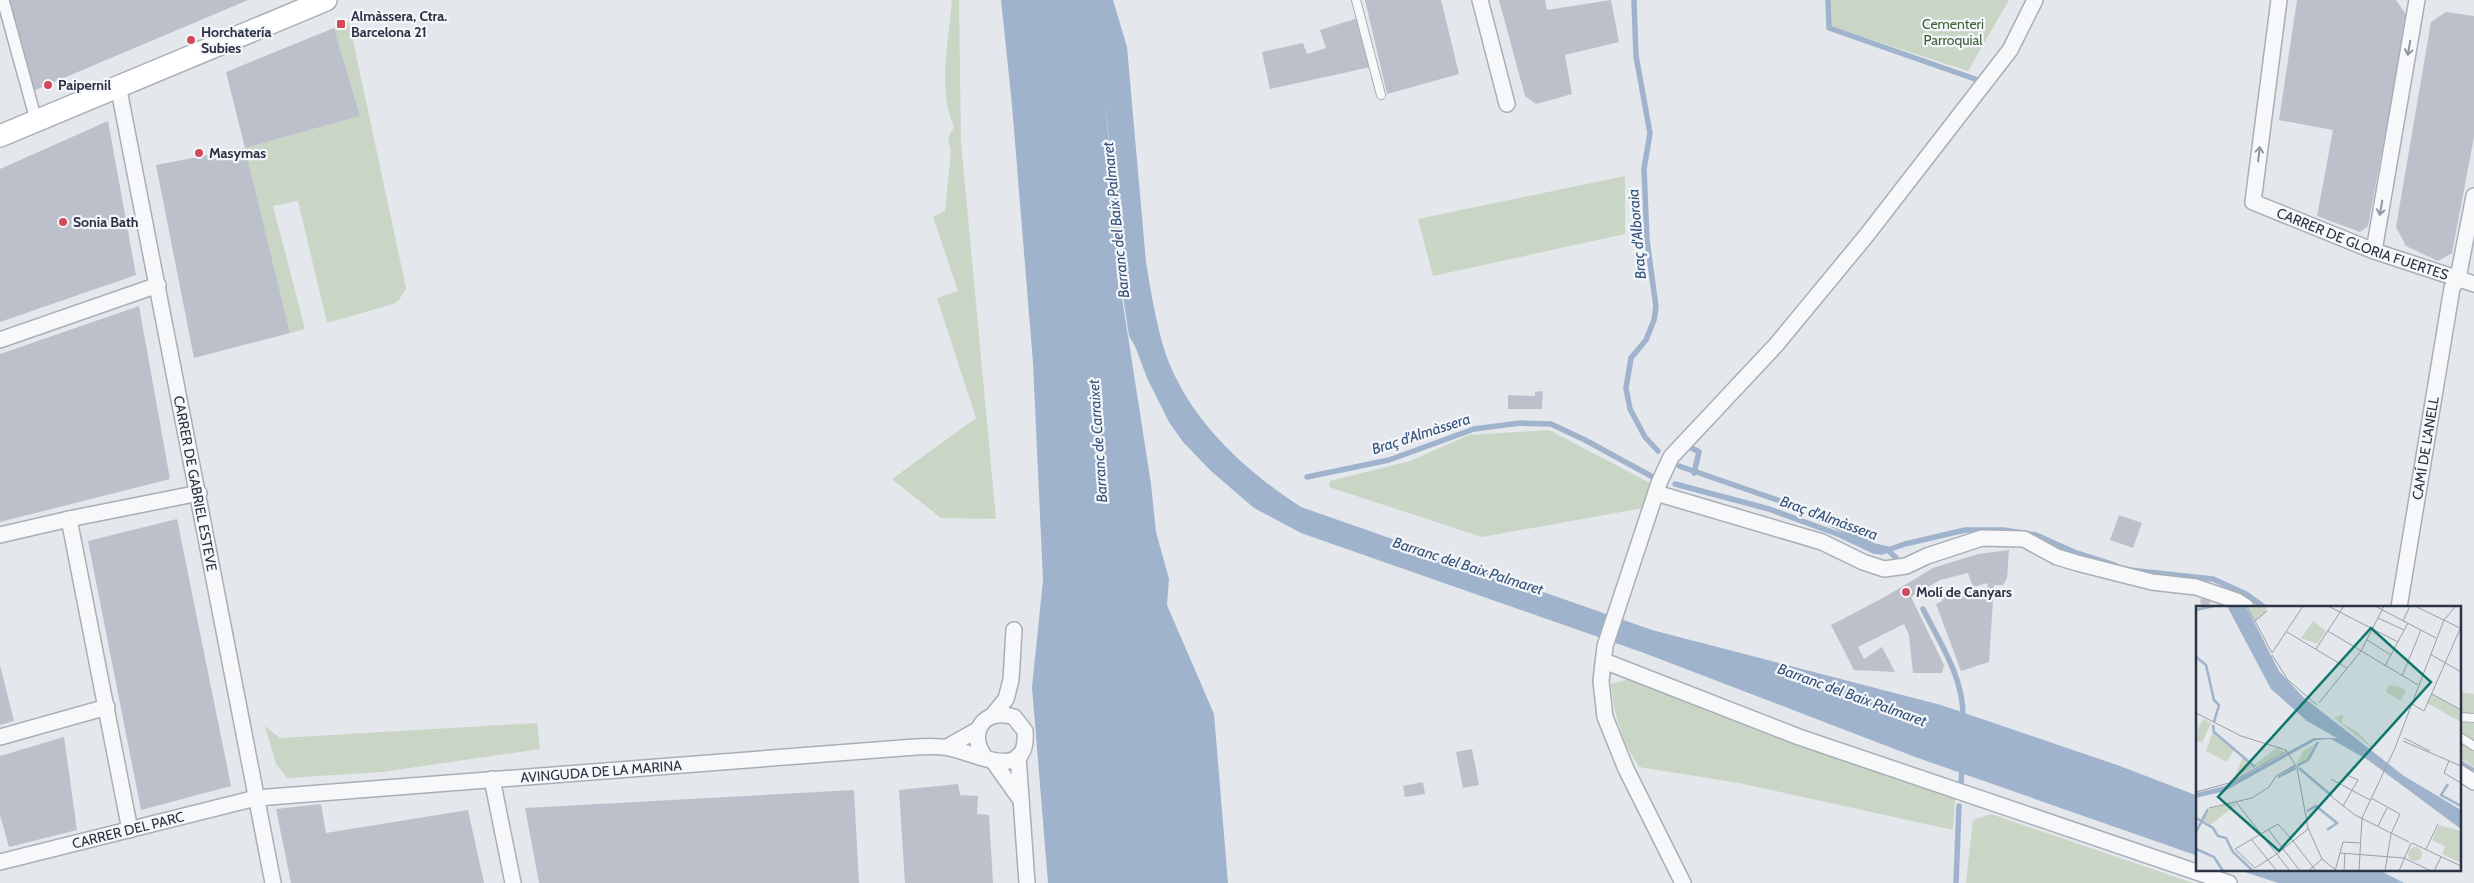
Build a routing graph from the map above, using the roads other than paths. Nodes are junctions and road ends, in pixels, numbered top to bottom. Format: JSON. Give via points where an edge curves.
{"nodes":[{"id":1,"x":3,"y":0,"type":"edge"},
{"id":2,"x":1356,"y":0,"type":"edge"},
{"id":3,"x":1480,"y":0,"type":"edge"},
{"id":4,"x":2036,"y":0,"type":"edge"},
{"id":5,"x":2279,"y":0,"type":"edge"},
{"id":6,"x":2417,"y":0,"type":"edge"},
{"id":7,"x":321,"y":1,"type":"edge"},
{"id":8,"x":118,"y":85,"type":"junction"},
{"id":9,"x":1381,"y":95,"type":"dead end"},
{"id":10,"x":1507,"y":104,"type":"dead end"},
{"id":11,"x":36,"y":120,"type":"junction"},
{"id":12,"x":0,"y":136,"type":"edge"},
{"id":13,"x":2474,"y":196,"type":"edge"},
{"id":14,"x":2374,"y":250,"type":"junction"},
{"id":15,"x":2455,"y":283,"type":"junction"},
{"id":16,"x":2474,"y":284,"type":"edge"},
{"id":17,"x":158,"y":285,"type":"junction"},
{"id":18,"x":0,"y":340,"type":"edge"},
{"id":19,"x":1658,"y":488,"type":"junction"},
{"id":20,"x":199,"y":493,"type":"junction"},
{"id":21,"x":69,"y":519,"type":"junction"},
{"id":22,"x":0,"y":535,"type":"edge"},
{"id":23,"x":2244,"y":606,"type":"edge"},
{"id":24,"x":2399,"y":606,"type":"edge"},
{"id":25,"x":1014,"y":630,"type":"dead end"},
{"id":26,"x":1604,"y":653,"type":"junction"},
{"id":27,"x":1011,"y":680,"type":"junction"},
{"id":28,"x":106,"y":707,"type":"junction"},
{"id":29,"x":992,"y":716,"type":"junction"},
{"id":30,"x":1018,"y":722,"type":"junction"},
{"id":31,"x":979,"y":728,"type":"junction"},
{"id":32,"x":0,"y":736,"type":"edge"},
{"id":33,"x":2462,"y":738,"type":"edge"},
{"id":34,"x":2474,"y":746,"type":"edge"},
{"id":35,"x":947,"y":747,"type":"junction"},
{"id":36,"x":1018,"y":756,"type":"junction"},
{"id":37,"x":989,"y":759,"type":"junction"},
{"id":38,"x":2462,"y":774,"type":"edge"},
{"id":39,"x":492,"y":779,"type":"junction"},
{"id":40,"x":2474,"y":782,"type":"edge"},
{"id":41,"x":256,"y":798,"type":"junction"},
{"id":42,"x":1021,"y":800,"type":"junction"},
{"id":43,"x":130,"y":830,"type":"junction"},
{"id":44,"x":0,"y":862,"type":"edge"},
{"id":45,"x":273,"y":883,"type":"edge"},
{"id":46,"x":513,"y":883,"type":"edge"},
{"id":47,"x":1027,"y":883,"type":"edge"},
{"id":48,"x":1683,"y":883,"type":"edge"},
{"id":49,"x":2229,"y":883,"type":"edge"}],
"edges":[{"from":1,"to":11,"type":"street"},
{"from":2,"to":9,"type":"lane"},
{"from":3,"to":10,"type":"street"},
{"from":4,"to":19,"type":"street","via":[[2010,50],[1866,236],[1776,345],[1671,458]]},
{"from":14,"to":5,"type":"street","name":"CARRER DE GLORIA FUERTES","one_way":true,"via":[[2253,202]]},
{"from":6,"to":14,"type":"street","one_way":true},
{"from":7,"to":8,"type":"main road"},
{"from":8,"to":11,"type":"main road"},
{"from":8,"to":17,"type":"street","name":"CARRER DE GABRIEL ESTEVE"},
{"from":11,"to":12,"type":"main road"},
{"from":13,"to":15,"type":"street","name":"CAMÍ DE L'ANELL"},
{"from":14,"to":15,"type":"street","name":"CARRER DE GLORIA FUERTES"},
{"from":15,"to":16,"type":"street","name":"CARRER DE GLORIA FUERTES"},
{"from":15,"to":24,"type":"street","name":"CAMÍ DE L'ANELL"},
{"from":17,"to":18,"type":"street"},
{"from":17,"to":20,"type":"street","name":"CARRER DE GABRIEL ESTEVE"},
{"from":19,"to":23,"type":"street","via":[[1822,542],[1884,569],[1906,566],[1982,538],[2024,539],[2077,564],[2152,582],[2196,587]]},
{"from":19,"to":26,"type":"street"},
{"from":20,"to":21,"type":"street"},
{"from":20,"to":41,"type":"street","name":"CARRER DE GABRIEL ESTEVE"},
{"from":21,"to":22,"type":"street"},
{"from":21,"to":28,"type":"street"},
{"from":25,"to":27,"type":"street"},
{"from":26,"to":48,"type":"street","via":[[1601,681],[1605,716],[1626,769]]},
{"from":26,"to":49,"type":"street","via":[[1799,737]]},
{"from":27,"to":29,"type":"street","via":[[1006,699]]},
{"from":27,"to":30,"type":"street"},
{"from":28,"to":32,"type":"street"},
{"from":28,"to":43,"type":"street"},
{"from":29,"to":30,"type":"street","via":[[1005,714]]},
{"from":29,"to":31,"type":"street"},
{"from":30,"to":36,"type":"street","via":[[1025,731],[1025,740]]},
{"from":31,"to":35,"type":"street","name":"AVINGUDA DE LA MARINA"},
{"from":31,"to":37,"type":"street","via":[[977,741]]},
{"from":33,"to":34,"type":"lane"},
{"from":35,"to":37,"type":"street","name":"AVINGUDA DE LA MARINA"},
{"from":35,"to":39,"type":"street","name":"AVINGUDA DE LA MARINA"},
{"from":36,"to":37,"type":"street","via":[[1001,763]]},
{"from":36,"to":42,"type":"street"},
{"from":37,"to":42,"type":"street"},
{"from":38,"to":40,"type":"street"},
{"from":39,"to":41,"type":"street","name":"AVINGUDA DE LA MARINA"},
{"from":39,"to":46,"type":"street"},
{"from":41,"to":43,"type":"street","name":"CARRER DEL PARC"},
{"from":41,"to":45,"type":"street","name":"CARRER DE GABRIEL ESTEVE"},
{"from":42,"to":47,"type":"street"},
{"from":43,"to":44,"type":"street","name":"CARRER DEL PARC"}]}
